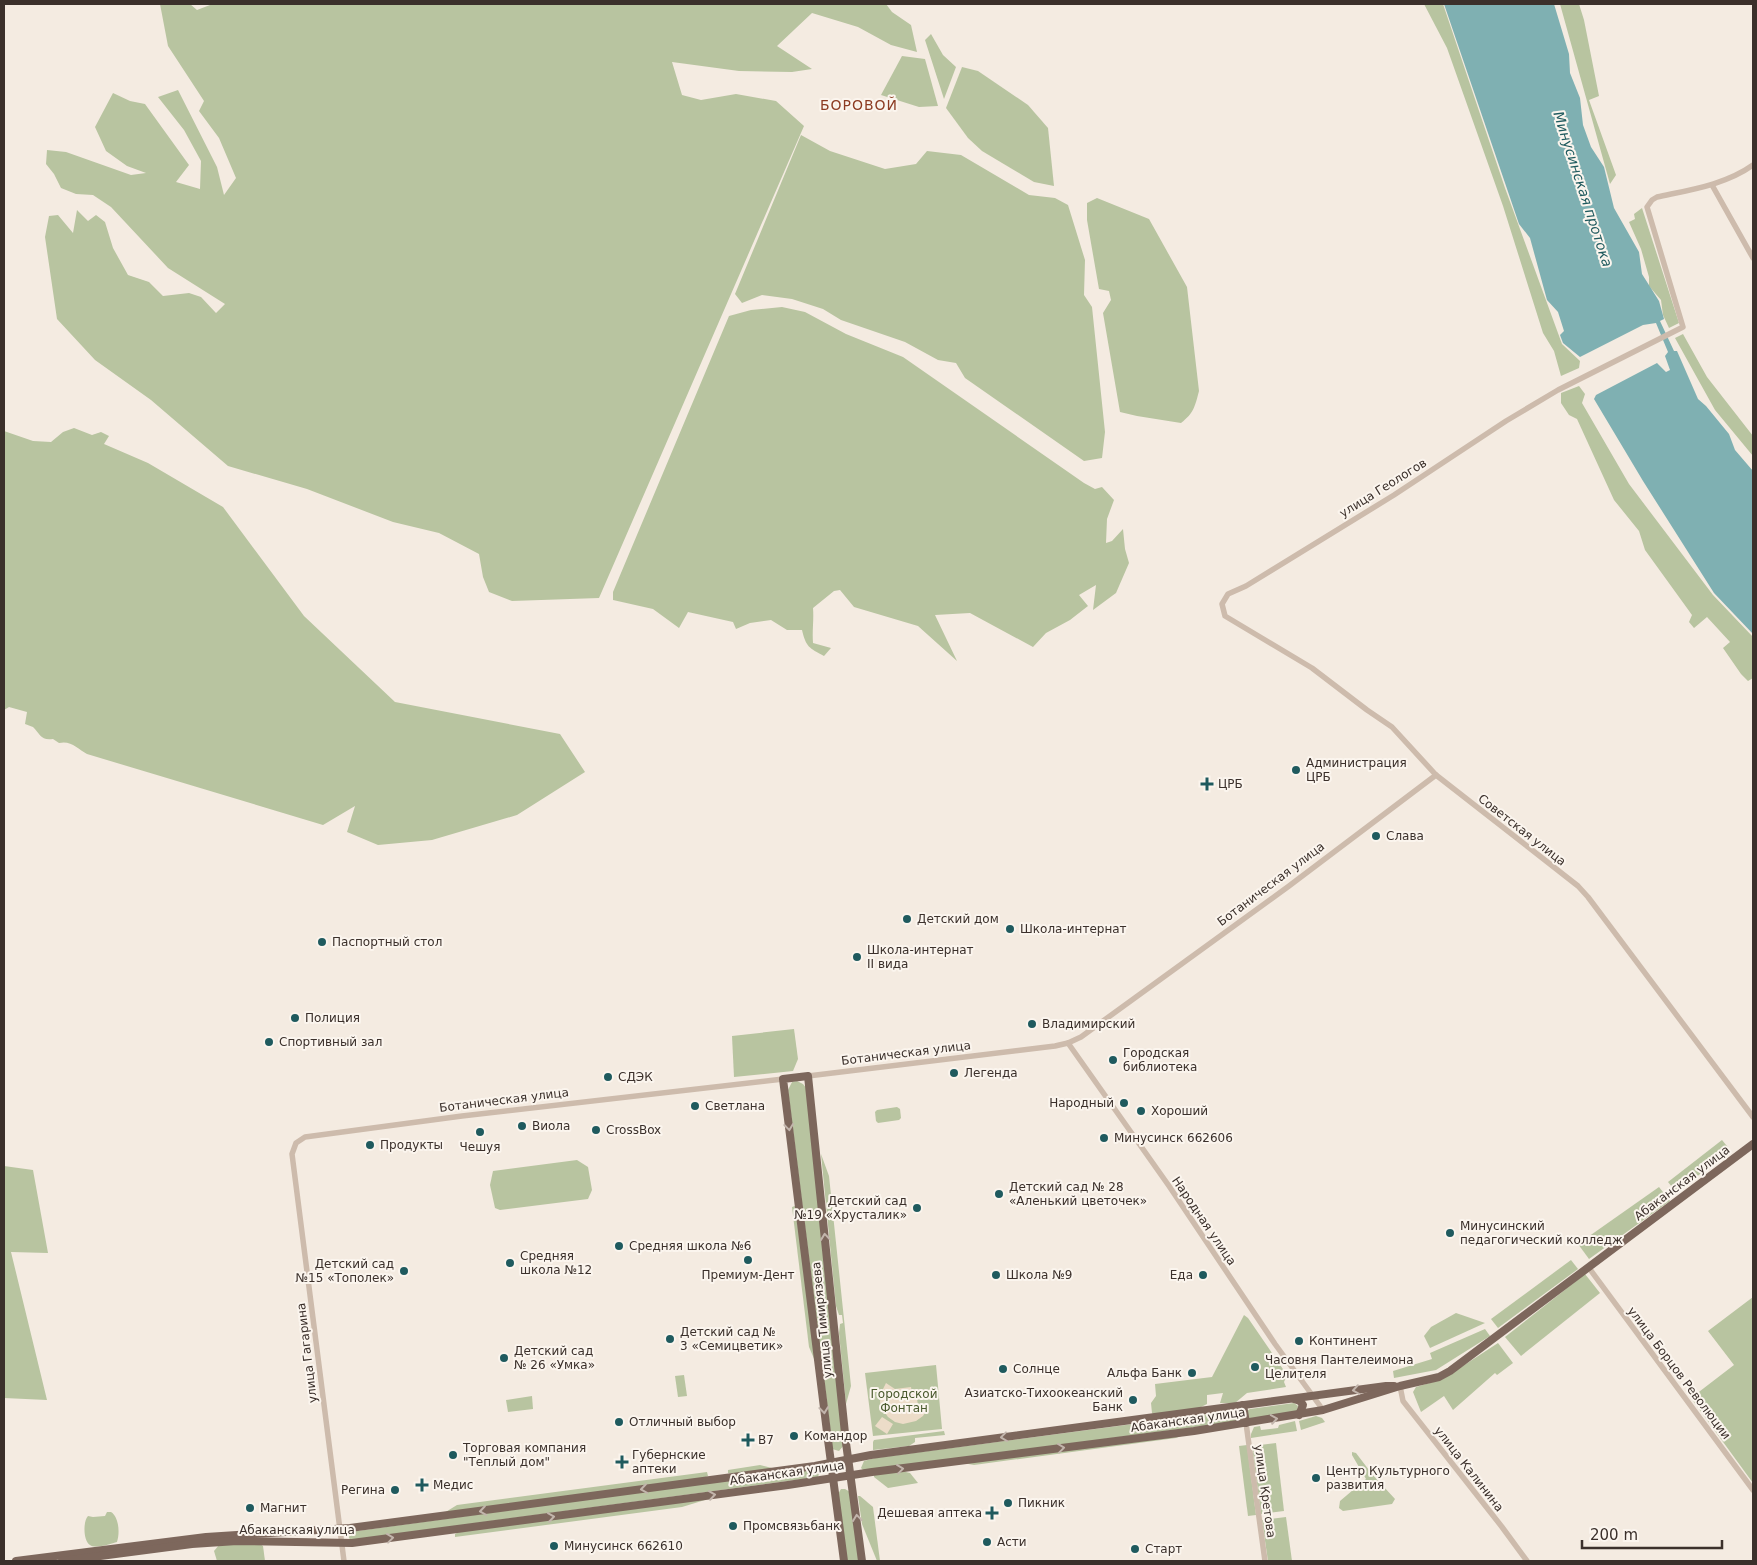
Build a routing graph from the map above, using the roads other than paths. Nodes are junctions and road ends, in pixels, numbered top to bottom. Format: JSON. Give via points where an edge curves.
{"nodes":[{"id":1,"x":1753,"y":165,"type":"edge"},
{"id":2,"x":1712,"y":185,"type":"junction"},
{"id":3,"x":1753,"y":258,"type":"edge"},
{"id":4,"x":1225,"y":616,"type":"joint"},
{"id":5,"x":1436,"y":775,"type":"junction"},
{"id":6,"x":1068,"y":1043,"type":"junction"},
{"id":7,"x":808,"y":1076,"type":"junction"},
{"id":8,"x":783,"y":1079,"type":"junction"},
{"id":9,"x":1753,"y":1117,"type":"edge"},
{"id":10,"x":296,"y":1143,"type":"joint"},
{"id":11,"x":1753,"y":1144,"type":"edge"},
{"id":12,"x":1589,"y":1268,"type":"junction"},
{"id":13,"x":1400,"y":1386,"type":"junction"},
{"id":14,"x":1312,"y":1396,"type":"junction"},
{"id":15,"x":1294,"y":1399,"type":"junction"},
{"id":16,"x":1243,"y":1405,"type":"junction"},
{"id":17,"x":1323,"y":1410,"type":"junction"},
{"id":18,"x":1298,"y":1415,"type":"junction"},
{"id":19,"x":1246,"y":1423,"type":"junction"},
{"id":20,"x":849,"y":1459,"type":"junction"},
{"id":21,"x":831,"y":1463,"type":"junction"},
{"id":22,"x":851,"y":1476,"type":"junction"},
{"id":23,"x":833,"y":1478,"type":"junction"},
{"id":24,"x":1753,"y":1490,"type":"edge"},
{"id":25,"x":340,"y":1529,"type":"junction"},
{"id":26,"x":341,"y":1543,"type":"junction"},
{"id":27,"x":172,"y":1544,"type":"junction"},
{"id":28,"x":16,"y":1561,"type":"edge"},
{"id":29,"x":62,"y":1561,"type":"edge"},
{"id":30,"x":344,"y":1561,"type":"edge"},
{"id":31,"x":844,"y":1561,"type":"edge"},
{"id":32,"x":862,"y":1561,"type":"edge"},
{"id":33,"x":1264,"y":1561,"type":"edge"},
{"id":34,"x":1527,"y":1561,"type":"edge"}],
"edges":[{"from":1,"to":2,"type":"street"},
{"from":2,"to":3,"type":"street"},
{"from":2,"to":4,"type":"street","name":"улица Геологов","via":[[1657,198],[1647,207],[1683,327],[1558,390],[1394,495],[1228,594],[1222,604]]},
{"from":4,"to":5,"type":"street","name":"Советская улица","via":[[1312,668],[1392,727]]},
{"from":5,"to":6,"type":"street","name":"Ботаническая улица","via":[[1091,1031]]},
{"from":5,"to":9,"type":"street","name":"Советская улица","via":[[1588,896]]},
{"from":6,"to":7,"type":"street","name":"Ботаническая улица"},
{"from":6,"to":14,"type":"street","name":"Народная улица"},
{"from":7,"to":8,"type":"main road","name":"Ботаническая улица"},
{"from":20,"to":7,"type":"main road","name":"улица Тимирязева","one_way":true},
{"from":8,"to":10,"type":"street","name":"Ботаническая улица","via":[[462,1116],[321,1135]]},
{"from":8,"to":21,"type":"main road","name":"улица Тимирязева","one_way":true},
{"from":10,"to":25,"type":"street","name":"улица Гагарина","via":[[292,1154]]},
{"from":11,"to":12,"type":"main road","name":"Абаканская улица"},
{"from":12,"to":13,"type":"main road","name":"Абаканская улица","via":[[1450,1371],[1440,1377]]},
{"from":12,"to":24,"type":"street","name":"улица Борцов Революции"},
{"from":13,"to":14,"type":"main road","name":"Абаканская улица","one_way":true},
{"from":13,"to":17,"type":"main road","name":"Абаканская улица"},
{"from":13,"to":34,"type":"street","name":"улица Калинина","via":[[1403,1401]]},
{"from":14,"to":15,"type":"main road","name":"Абаканская улица"},
{"from":14,"to":17,"type":"street","name":"Народная улица"},
{"from":15,"to":16,"type":"main road","name":"Абаканская улица"},
{"from":15,"to":18,"type":"main road","via":[[1303,1405]]},
{"from":16,"to":19,"type":"main road"},
{"from":16,"to":20,"type":"main road","name":"Абаканская улица","one_way":true},
{"from":17,"to":18,"type":"main road","name":"Абаканская улица"},
{"from":19,"to":18,"type":"main road","name":"Абаканская улица","one_way":true},
{"from":22,"to":19,"type":"main road","name":"Абаканская улица","one_way":true},
{"from":19,"to":33,"type":"street","name":"улица Кретова"},
{"from":20,"to":21,"type":"main road","name":"Абаканская улица"},
{"from":20,"to":22,"type":"main road","name":"улица Тимирязева"},
{"from":21,"to":23,"type":"main road","name":"улица Тимирязева"},
{"from":21,"to":25,"type":"main road","name":"Абаканская улица","one_way":true},
{"from":22,"to":23,"type":"main road","name":"Абаканская улица"},
{"from":32,"to":22,"type":"main road","name":"улица Тимирязева","one_way":true},
{"from":26,"to":23,"type":"main road","name":"Абаканская улица","one_way":true},
{"from":23,"to":31,"type":"main road","name":"улица Тимирязева"},
{"from":25,"to":26,"type":"street","name":"улица Гагарина"},
{"from":25,"to":27,"type":"main road","name":"Абаканская улица","via":[[206,1536]]},
{"from":26,"to":27,"type":"main road","name":"Абаканская улица","via":[[237,1541]]},
{"from":26,"to":30,"type":"street","name":"улица Гагарина"},
{"from":27,"to":28,"type":"main road"},
{"from":27,"to":29,"type":"main road"}]}
